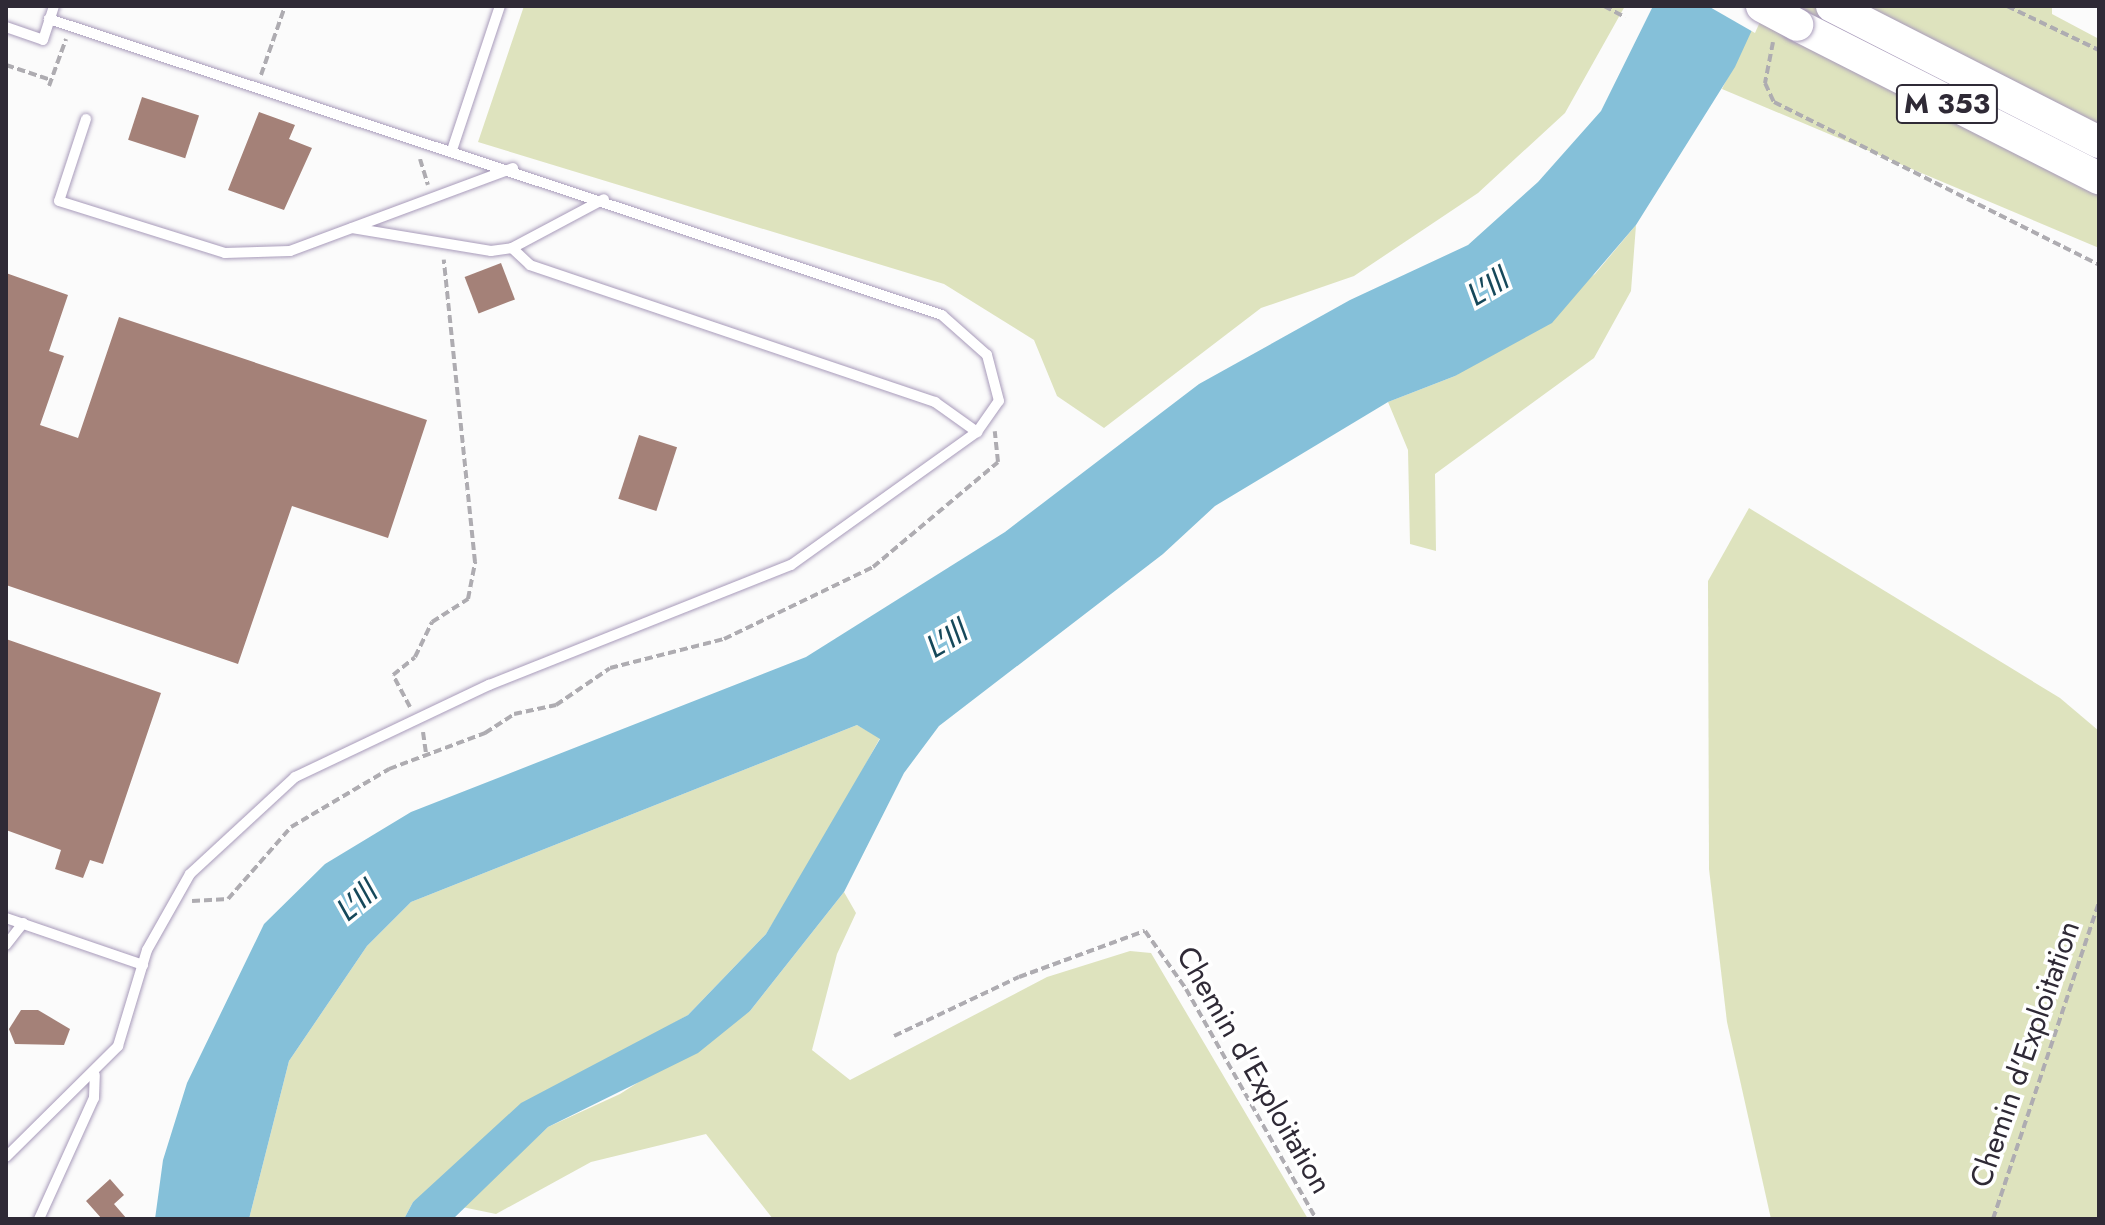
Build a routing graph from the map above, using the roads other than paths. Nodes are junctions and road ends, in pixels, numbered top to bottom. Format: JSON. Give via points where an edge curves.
{"nodes":[{"id":1,"x":54,"y":6,"type":"edge"},
{"id":2,"x":500,"y":6,"type":"edge"},
{"id":3,"x":1832,"y":6,"type":"edge"},
{"id":4,"x":49,"y":19,"type":"junction"},
{"id":5,"x":1779,"y":21,"type":"edge"},
{"id":6,"x":6,"y":27,"type":"edge"},
{"id":7,"x":86,"y":119,"type":"dead end"},
{"id":8,"x":2099,"y":142,"type":"edge"},
{"id":9,"x":453,"y":147,"type":"junction"},
{"id":10,"x":513,"y":168,"type":"junction"},
{"id":11,"x":2099,"y":178,"type":"edge"},
{"id":12,"x":604,"y":199,"type":"junction"},
{"id":13,"x":350,"y":228,"type":"junction"},
{"id":14,"x":512,"y":248,"type":"junction"},
{"id":15,"x":977,"y":432,"type":"junction"},
{"id":16,"x":6,"y":918,"type":"edge"},
{"id":17,"x":23,"y":923,"type":"junction"},
{"id":18,"x":6,"y":945,"type":"edge"},
{"id":19,"x":143,"y":965,"type":"junction"},
{"id":20,"x":95,"y":1075,"type":"junction"},
{"id":21,"x":6,"y":1157,"type":"edge"},
{"id":22,"x":39,"y":1219,"type":"edge"}],
"edges":[{"from":1,"to":4,"type":"lane"},
{"from":2,"to":9,"type":"lane"},
{"from":3,"to":8,"type":"highway","number":"M 353"},
{"from":4,"to":6,"type":"lane","via":[[43,40]]},
{"from":4,"to":9,"type":"lane"},
{"from":5,"to":11,"type":"highway","number":"M 353"},
{"from":7,"to":13,"type":"lane","via":[[59,201],[225,253],[290,251]]},
{"from":9,"to":10,"type":"lane"},
{"from":10,"to":12,"type":"lane"},
{"from":10,"to":13,"type":"lane"},
{"from":12,"to":14,"type":"lane"},
{"from":12,"to":15,"type":"lane","via":[[942,315],[987,355],[999,382],[990,418]]},
{"from":13,"to":14,"type":"lane","via":[[442,248]]},
{"from":14,"to":15,"type":"lane","via":[[530,265],[935,402]]},
{"from":15,"to":19,"type":"lane","via":[[791,565],[416,720],[295,777],[190,874]]},
{"from":16,"to":17,"type":"lane"},
{"from":17,"to":18,"type":"lane"},
{"from":17,"to":19,"type":"lane"},
{"from":19,"to":20,"type":"lane","via":[[118,1046]]},
{"from":20,"to":21,"type":"lane","via":[[33,1123]]},
{"from":20,"to":22,"type":"lane","via":[[94,1098]]}]}
